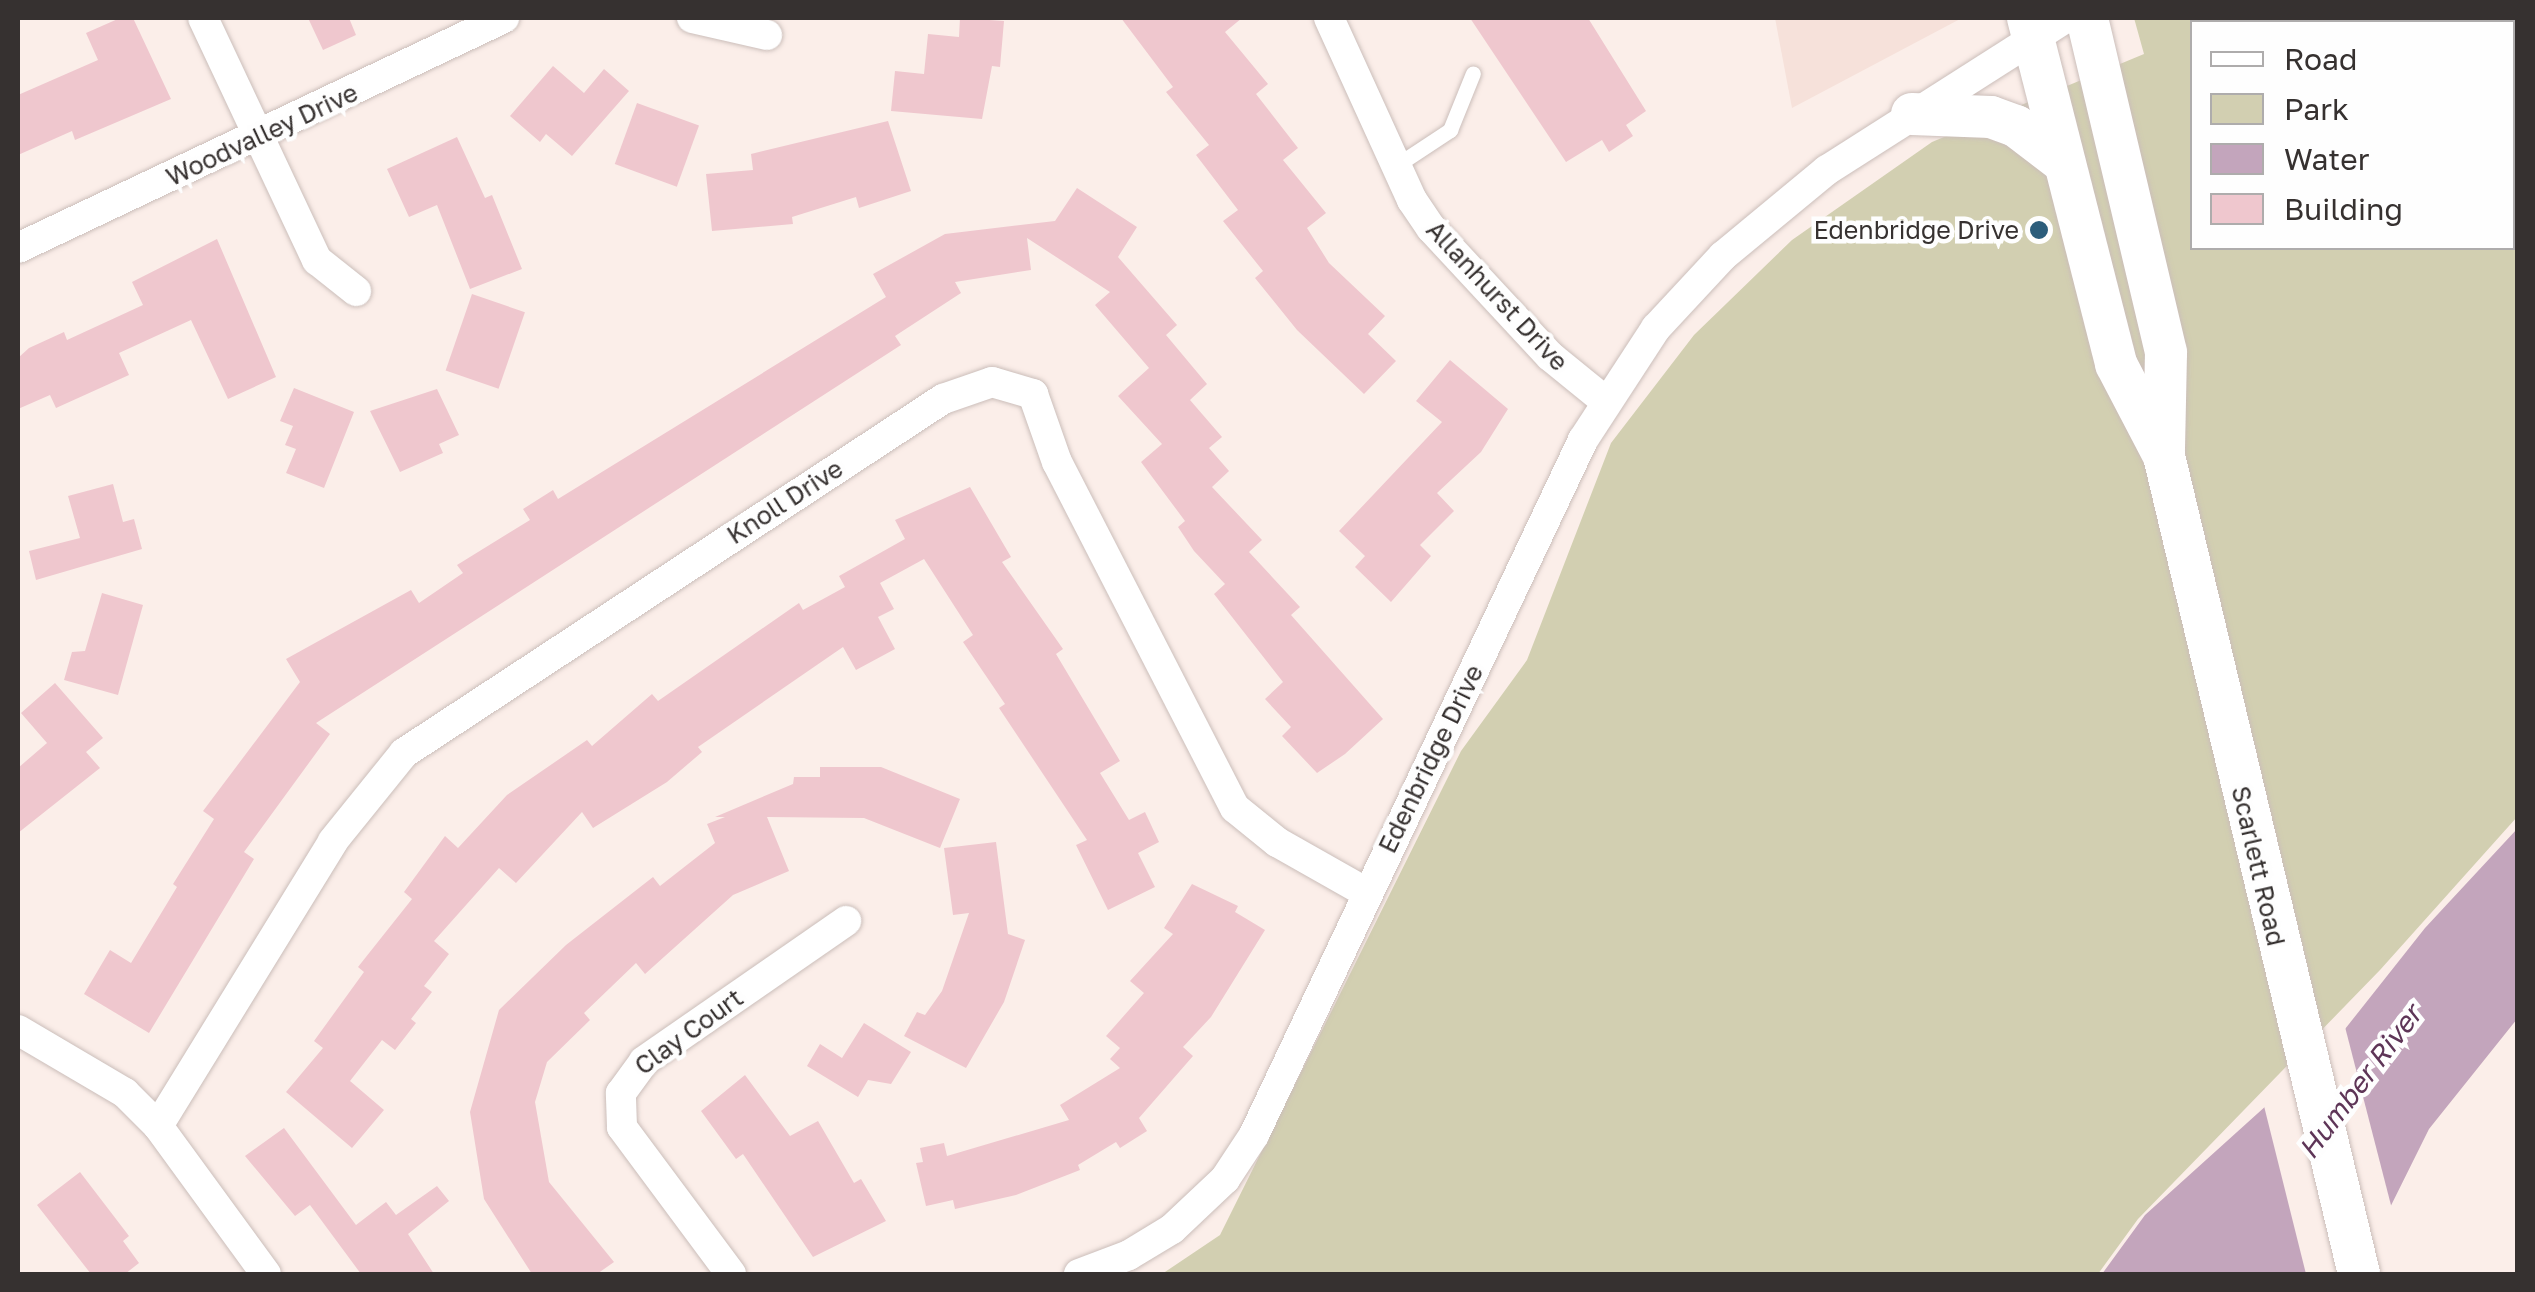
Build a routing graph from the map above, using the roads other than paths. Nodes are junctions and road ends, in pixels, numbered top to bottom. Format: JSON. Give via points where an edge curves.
{"nodes":[{"id":1,"x":203,"y":18,"type":"edge"},
{"id":2,"x":504,"y":18,"type":"edge"},
{"id":3,"x":692,"y":18,"type":"edge"},
{"id":4,"x":2087,"y":18,"type":"edge"},
{"id":5,"x":1336,"y":19,"type":"edge"},
{"id":6,"x":2042,"y":25,"type":"edge"},
{"id":7,"x":767,"y":36,"type":"dead end"},
{"id":8,"x":1473,"y":73,"type":"dead end"},
{"id":9,"x":1912,"y":114,"type":"junction"},
{"id":10,"x":259,"y":137,"type":"junction"},
{"id":11,"x":2059,"y":159,"type":"junction"},
{"id":12,"x":1397,"y":165,"type":"junction"},
{"id":13,"x":18,"y":248,"type":"edge"},
{"id":14,"x":356,"y":290,"type":"dead end"},
{"id":15,"x":1604,"y":400,"type":"junction"},
{"id":16,"x":2164,"y":456,"type":"junction"},
{"id":17,"x":1367,"y":892,"type":"junction"},
{"id":18,"x":846,"y":921,"type":"dead end"},
{"id":19,"x":18,"y":1030,"type":"edge"},
{"id":20,"x":158,"y":1126,"type":"junction"},
{"id":21,"x":266,"y":1274,"type":"edge"},
{"id":22,"x":731,"y":1274,"type":"edge"},
{"id":23,"x":1078,"y":1274,"type":"edge"},
{"id":24,"x":2360,"y":1274,"type":"edge"}],
"edges":[{"from":1,"to":10,"type":"street"},
{"from":2,"to":10,"type":"street","name":"Woodvalley Drive"},
{"from":3,"to":7,"type":"street"},
{"from":4,"to":16,"type":"main road","name":"Scarlett Road","via":[[2166,352]]},
{"from":5,"to":12,"type":"street","name":"Allanhurst Drive"},
{"from":6,"to":9,"type":"street","name":"Edenbridge Drive"},
{"from":6,"to":11,"type":"main road","name":"Scarlett Road"},
{"from":8,"to":12,"type":"lane","via":[[1445,136]]},
{"from":9,"to":11,"type":"main road","via":[[1991,117],[2016,126]]},
{"from":9,"to":15,"type":"street","name":"Edenbridge Drive","via":[[1827,170],[1723,256],[1656,328]]},
{"from":10,"to":13,"type":"street","name":"Woodvalley Drive"},
{"from":10,"to":14,"type":"street","via":[[317,260]]},
{"from":11,"to":16,"type":"main road","name":"Scarlett Road","via":[[2116,364]]},
{"from":12,"to":15,"type":"street","name":"Allanhurst Drive","via":[[1431,228],[1550,356]]},
{"from":15,"to":17,"type":"street","name":"Edenbridge Drive"},
{"from":16,"to":24,"type":"main road","name":"Scarlett Road","via":[[2284,979]]},
{"from":17,"to":20,"type":"street","name":"Knoll Drive","via":[[1276,842],[1235,808],[1057,462],[1033,394],[992,382],[942,399],[404,753],[333,841]]},
{"from":17,"to":23,"type":"street","name":"Edenbridge Drive","via":[[1254,1135],[1226,1179],[1172,1230],[1129,1256]]},
{"from":18,"to":22,"type":"street","name":"Clay Court","via":[[644,1062],[620,1093],[622,1127]]},
{"from":19,"to":20,"type":"street","via":[[125,1092]]},
{"from":20,"to":21,"type":"street"}]}
